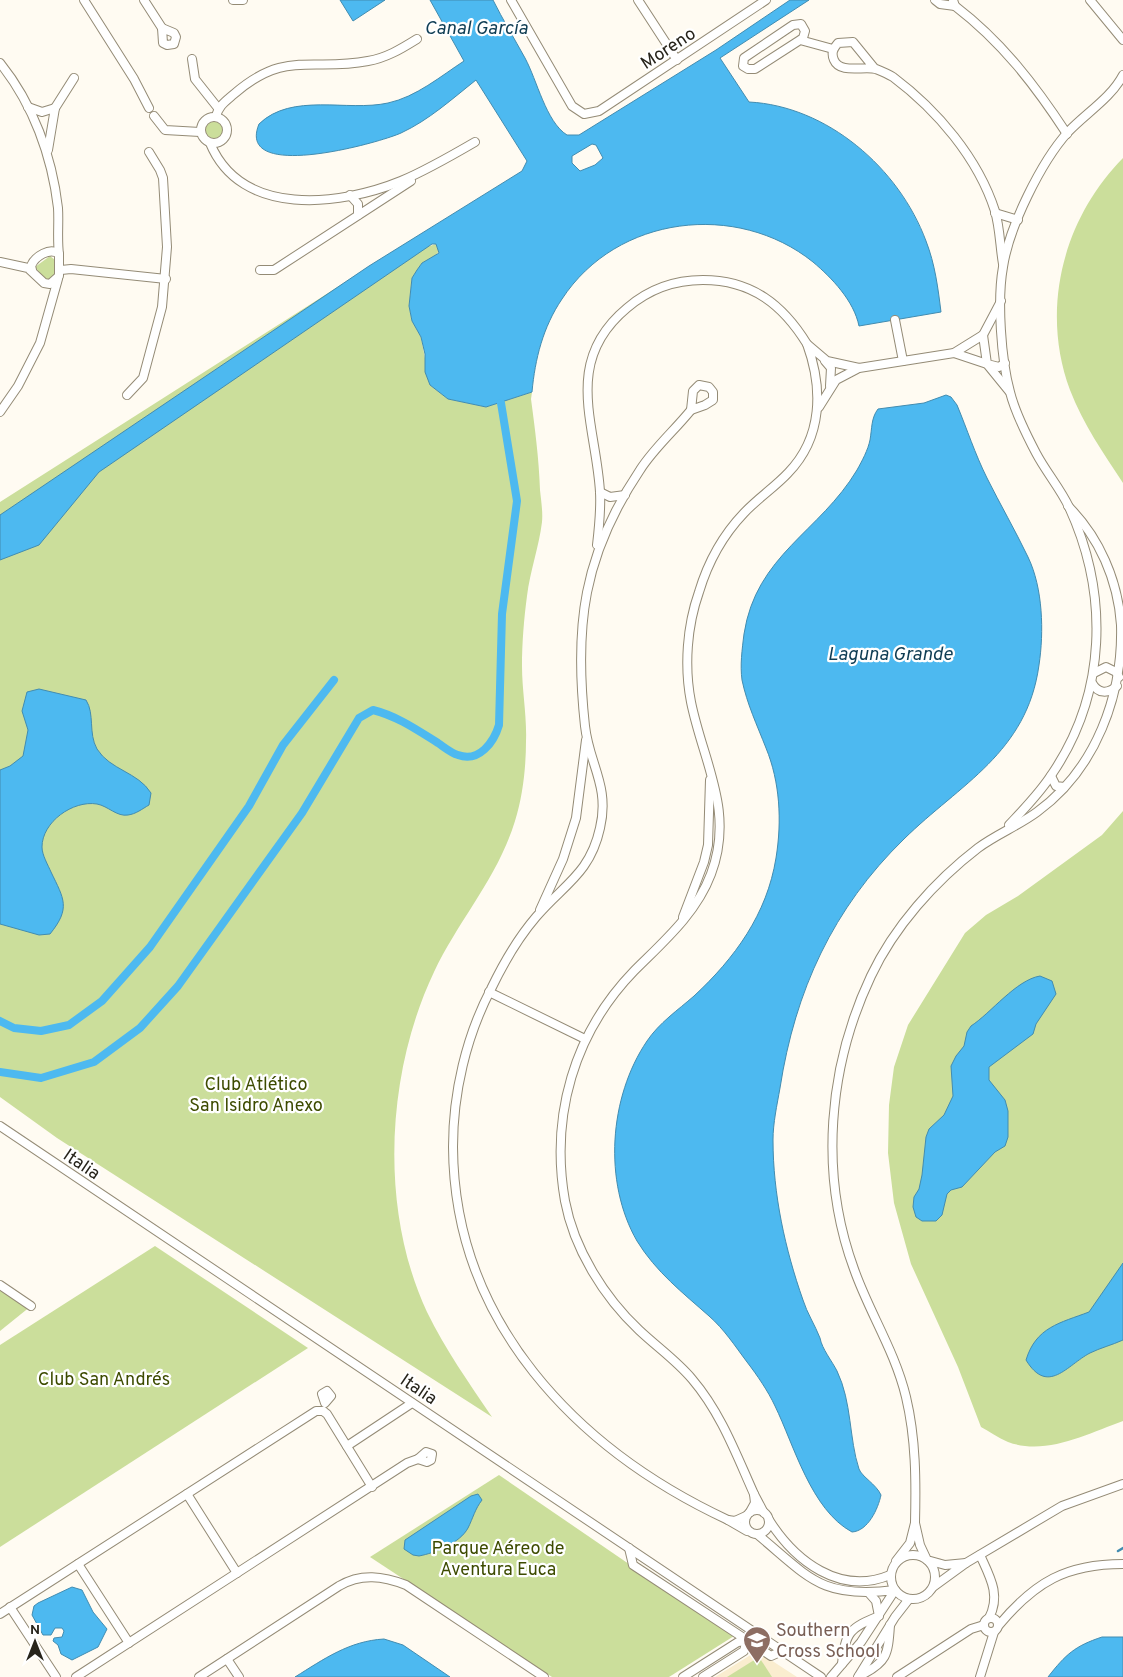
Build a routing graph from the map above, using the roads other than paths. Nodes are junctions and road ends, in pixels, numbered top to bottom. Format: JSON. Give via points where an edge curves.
{"nodes":[{"id":1,"x":84,"y":0,"type":"edge"},
{"id":2,"x":144,"y":0,"type":"edge"},
{"id":3,"x":233,"y":0,"type":"edge"},
{"id":4,"x":243,"y":0,"type":"edge"},
{"id":5,"x":511,"y":0,"type":"edge"},
{"id":6,"x":638,"y":0,"type":"edge"},
{"id":7,"x":766,"y":0,"type":"edge"},
{"id":8,"x":935,"y":0,"type":"edge"},
{"id":9,"x":1090,"y":0,"type":"edge"},
{"id":10,"x":954,"y":3,"type":"edge"},
{"id":11,"x":162,"y":28,"type":"dead end"},
{"id":12,"x":417,"y":39,"type":"dead end"},
{"id":13,"x":800,"y":40,"type":"junction"},
{"id":14,"x":1123,"y":40,"type":"edge"},
{"id":15,"x":833,"y":49,"type":"junction"},
{"id":16,"x":192,"y":59,"type":"dead end"},
{"id":17,"x":677,"y":60,"type":"junction"},
{"id":18,"x":0,"y":63,"type":"edge"},
{"id":19,"x":875,"y":69,"type":"junction"},
{"id":20,"x":1123,"y":75,"type":"edge"},
{"id":21,"x":74,"y":78,"type":"dead end"},
{"id":22,"x":28,"y":107,"type":"junction"},
{"id":23,"x":55,"y":108,"type":"junction"},
{"id":24,"x":148,"y":108,"type":"dead end"},
{"id":25,"x":218,"y":108,"type":"junction"},
{"id":26,"x":154,"y":116,"type":"dead end"},
{"id":27,"x":216,"y":117,"type":"junction"},
{"id":28,"x":200,"y":132,"type":"junction"},
{"id":29,"x":1067,"y":134,"type":"junction"},
{"id":30,"x":475,"y":142,"type":"dead end"},
{"id":31,"x":210,"y":143,"type":"junction"},
{"id":32,"x":149,"y":152,"type":"dead end"},
{"id":33,"x":48,"y":155,"type":"junction"},
{"id":34,"x":427,"y":170,"type":"junction"},
{"id":35,"x":350,"y":196,"type":"junction"},
{"id":36,"x":996,"y":214,"type":"junction"},
{"id":37,"x":358,"y":215,"type":"junction"},
{"id":38,"x":1018,"y":220,"type":"junction"},
{"id":39,"x":58,"y":236,"type":"junction"},
{"id":40,"x":48,"y":251,"type":"junction"},
{"id":41,"x":59,"y":254,"type":"junction"},
{"id":42,"x":33,"y":261,"type":"junction"},
{"id":43,"x":0,"y":262,"type":"edge"},
{"id":44,"x":17,"y":264,"type":"junction"},
{"id":45,"x":1003,"y":266,"type":"junction"},
{"id":46,"x":32,"y":270,"type":"junction"},
{"id":47,"x":60,"y":270,"type":"junction"},
{"id":48,"x":260,"y":270,"type":"dead end"},
{"id":49,"x":58,"y":279,"type":"junction"},
{"id":50,"x":166,"y":279,"type":"junction"},
{"id":51,"x":44,"y":283,"type":"junction"},
{"id":52,"x":51,"y":299,"type":"junction"},
{"id":53,"x":1001,"y":301,"type":"junction"},
{"id":54,"x":896,"y":320,"type":"dead end"},
{"id":55,"x":1002,"y":330,"type":"junction"},
{"id":56,"x":985,"y":333,"type":"junction"},
{"id":57,"x":807,"y":344,"type":"junction"},
{"id":58,"x":954,"y":353,"type":"junction"},
{"id":59,"x":827,"y":361,"type":"junction"},
{"id":60,"x":902,"y":361,"type":"junction"},
{"id":61,"x":1005,"y":363,"type":"junction"},
{"id":62,"x":986,"y":364,"type":"junction"},
{"id":63,"x":814,"y":367,"type":"junction"},
{"id":64,"x":859,"y":368,"type":"junction"},
{"id":65,"x":817,"y":386,"type":"junction"},
{"id":66,"x":832,"y":386,"type":"junction"},
{"id":67,"x":1010,"y":392,"type":"junction"},
{"id":68,"x":127,"y":395,"type":"dead end"},
{"id":69,"x":818,"y":409,"type":"junction"},
{"id":70,"x":691,"y":410,"type":"dead end"},
{"id":71,"x":0,"y":412,"type":"edge"},
{"id":72,"x":600,"y":492,"type":"junction"},
{"id":73,"x":625,"y":495,"type":"junction"},
{"id":74,"x":1068,"y":506,"type":"junction"},
{"id":75,"x":596,"y":552,"type":"junction"},
{"id":76,"x":1107,"y":565,"type":"junction"},
{"id":77,"x":1090,"y":569,"type":"junction"},
{"id":78,"x":1094,"y":673,"type":"junction"},
{"id":79,"x":1119,"y":677,"type":"junction"},
{"id":80,"x":1092,"y":683,"type":"junction"},
{"id":81,"x":1117,"y":686,"type":"junction"},
{"id":82,"x":586,"y":735,"type":"junction"},
{"id":83,"x":599,"y":773,"type":"junction"},
{"id":84,"x":582,"y":774,"type":"junction"},
{"id":85,"x":1051,"y":776,"type":"junction"},
{"id":86,"x":1064,"y":787,"type":"junction"},
{"id":87,"x":1004,"y":830,"type":"junction"},
{"id":88,"x":556,"y":877,"type":"junction"},
{"id":89,"x":570,"y":885,"type":"junction"},
{"id":90,"x":538,"y":916,"type":"junction"},
{"id":91,"x":489,"y":992,"type":"junction"},
{"id":92,"x":585,"y":1039,"type":"junction"},
{"id":93,"x":0,"y":1126,"type":"edge"},
{"id":94,"x":0,"y":1285,"type":"edge"},
{"id":95,"x":31,"y":1306,"type":"dead end"},
{"id":96,"x":412,"y":1403,"type":"junction"},
{"id":97,"x":347,"y":1446,"type":"junction"},
{"id":98,"x":418,"y":1459,"type":"dead end"},
{"id":99,"x":1123,"y":1484,"type":"edge"},
{"id":100,"x":372,"y":1487,"type":"junction"},
{"id":101,"x":187,"y":1494,"type":"junction"},
{"id":102,"x":754,"y":1494,"type":"junction"},
{"id":103,"x":764,"y":1513,"type":"junction"},
{"id":104,"x":748,"y":1514,"type":"junction"},
{"id":105,"x":728,"y":1520,"type":"junction"},
{"id":106,"x":769,"y":1520,"type":"junction"},
{"id":107,"x":915,"y":1524,"type":"junction"},
{"id":108,"x":748,"y":1532,"type":"junction"},
{"id":109,"x":758,"y":1535,"type":"junction"},
{"id":110,"x":629,"y":1548,"type":"junction"},
{"id":111,"x":980,"y":1556,"type":"junction"},
{"id":112,"x":928,"y":1560,"type":"junction"},
{"id":113,"x":896,"y":1561,"type":"junction"},
{"id":114,"x":966,"y":1563,"type":"junction"},
{"id":115,"x":78,"y":1564,"type":"junction"},
{"id":116,"x":1123,"y":1564,"type":"edge"},
{"id":117,"x":237,"y":1573,"type":"junction"},
{"id":118,"x":890,"y":1575,"type":"junction"},
{"id":119,"x":933,"y":1587,"type":"junction"},
{"id":120,"x":895,"y":1590,"type":"junction"},
{"id":121,"x":869,"y":1593,"type":"junction"},
{"id":122,"x":910,"y":1599,"type":"junction"},
{"id":123,"x":1017,"y":1605,"type":"junction"},
{"id":124,"x":10,"y":1607,"type":"junction"},
{"id":125,"x":0,"y":1614,"type":"edge"},
{"id":126,"x":878,"y":1616,"type":"junction"},
{"id":127,"x":988,"y":1620,"type":"junction"},
{"id":128,"x":890,"y":1624,"type":"junction"},
{"id":129,"x":996,"y":1629,"type":"junction"},
{"id":130,"x":752,"y":1631,"type":"junction"},
{"id":131,"x":746,"y":1642,"type":"junction"},
{"id":132,"x":129,"y":1643,"type":"junction"},
{"id":133,"x":782,"y":1651,"type":"junction"},
{"id":134,"x":227,"y":1659,"type":"junction"},
{"id":135,"x":842,"y":1664,"type":"junction"},
{"id":136,"x":859,"y":1676,"type":"edge"},
{"id":137,"x":56,"y":1677,"type":"edge"},
{"id":138,"x":76,"y":1677,"type":"edge"},
{"id":139,"x":199,"y":1677,"type":"edge"},
{"id":140,"x":239,"y":1677,"type":"edge"},
{"id":141,"x":544,"y":1677,"type":"edge"},
{"id":142,"x":683,"y":1677,"type":"edge"},
{"id":143,"x":703,"y":1677,"type":"edge"},
{"id":144,"x":820,"y":1677,"type":"edge"},
{"id":145,"x":831,"y":1677,"type":"edge"},
{"id":146,"x":897,"y":1677,"type":"edge"},
{"id":147,"x":980,"y":1677,"type":"edge"}],
"edges":[{"from":1,"to":24,"type":"street","via":[[134,79]]},
{"from":2,"to":11,"type":"street"},
{"from":3,"to":4,"type":"street"},
{"from":5,"to":17,"type":"street","name":"Moreno","via":[[572,106],[584,114],[599,111]]},
{"from":6,"to":17,"type":"street"},
{"from":7,"to":17,"type":"street","name":"Moreno"},
{"from":8,"to":10,"type":"street","via":[[940,4]]},
{"from":9,"to":14,"type":"street"},
{"from":10,"to":29,"type":"street","via":[[1024,71]]},
{"from":12,"to":25,"type":"street","via":[[394,53],[367,62],[300,64],[272,69],[249,81]]},
{"from":13,"to":13,"type":"street","via":[[806,31],[801,24],[793,25],[744,58],[743,66],[748,70],[755,69]]},
{"from":13,"to":15,"type":"street"},
{"from":15,"to":19,"type":"street","via":[[832,56],[840,68]]},
{"from":15,"to":19,"type":"street","via":[[838,44],[854,42]]},
{"from":16,"to":25,"type":"street","via":[[195,80]]},
{"from":18,"to":22,"type":"street"},
{"from":19,"to":36,"type":"street","via":[[891,76],[945,126],[975,169]]},
{"from":20,"to":29,"type":"street","via":[[1111,92]]},
{"from":21,"to":23,"type":"street"},
{"from":22,"to":23,"type":"street","via":[[42,112]]},
{"from":22,"to":33,"type":"street"},
{"from":23,"to":33,"type":"street"},
{"from":25,"to":27,"type":"street"},
{"from":26,"to":28,"type":"street","via":[[165,130]]},
{"from":27,"to":28,"type":"street","via":[[204,121]]},
{"from":27,"to":31,"type":"street","via":[[226,124],[227,133],[223,140]]},
{"from":28,"to":31,"type":"street"},
{"from":29,"to":38,"type":"street","via":[[1031,188]]},
{"from":30,"to":34,"type":"street"},
{"from":31,"to":35,"type":"street","via":[[226,171],[246,186],[268,196],[314,201]]},
{"from":32,"to":50,"type":"street","via":[[162,178],[167,228]]},
{"from":33,"to":39,"type":"street","via":[[57,206]]},
{"from":34,"to":35,"type":"street"},
{"from":34,"to":37,"type":"street"},
{"from":35,"to":37,"type":"street","via":[[358,204]]},
{"from":36,"to":38,"type":"street"},
{"from":36,"to":45,"type":"street"},
{"from":37,"to":48,"type":"street","via":[[274,270]]},
{"from":38,"to":45,"type":"street"},
{"from":39,"to":40,"type":"street"},
{"from":39,"to":41,"type":"street"},
{"from":40,"to":41,"type":"street"},
{"from":40,"to":42,"type":"street"},
{"from":41,"to":47,"type":"street"},
{"from":42,"to":44,"type":"street"},
{"from":42,"to":46,"type":"street"},
{"from":43,"to":44,"type":"street"},
{"from":44,"to":46,"type":"street"},
{"from":45,"to":53,"type":"street"},
{"from":46,"to":51,"type":"street"},
{"from":47,"to":49,"type":"street"},
{"from":47,"to":50,"type":"street"},
{"from":49,"to":51,"type":"street","via":[[50,284]]},
{"from":49,"to":52,"type":"street"},
{"from":50,"to":68,"type":"street","via":[[143,378]]},
{"from":51,"to":52,"type":"street"},
{"from":52,"to":71,"type":"street","via":[[40,343],[18,386]]},
{"from":53,"to":55,"type":"street"},
{"from":53,"to":56,"type":"street"},
{"from":54,"to":60,"type":"street"},
{"from":55,"to":56,"type":"street","via":[[996,328]]},
{"from":55,"to":61,"type":"street"},
{"from":56,"to":58,"type":"street"},
{"from":56,"to":62,"type":"street"},
{"from":57,"to":59,"type":"street"},
{"from":57,"to":63,"type":"street"},
{"from":57,"to":72,"type":"street","via":[[783,311],[770,300],[738,284],[705,280],[677,282],[634,302],[604,333],[589,373],[587,407]]},
{"from":58,"to":60,"type":"street"},
{"from":58,"to":62,"type":"street"},
{"from":59,"to":63,"type":"street","via":[[820,360]]},
{"from":59,"to":64,"type":"street"},
{"from":59,"to":66,"type":"street","via":[[831,368]]},
{"from":60,"to":64,"type":"street"},
{"from":61,"to":62,"type":"street","via":[[999,367]]},
{"from":61,"to":67,"type":"street"},
{"from":62,"to":67,"type":"street"},
{"from":63,"to":65,"type":"street"},
{"from":64,"to":66,"type":"street","via":[[843,375]]},
{"from":65,"to":66,"type":"street","via":[[826,389]]},
{"from":65,"to":69,"type":"street"},
{"from":66,"to":69,"type":"street"},
{"from":67,"to":74,"type":"street","via":[[1036,454]]},
{"from":69,"to":92,"type":"street","via":[[810,440],[800,459],[731,528],[698,592],[692,615],[688,668],[694,713],[710,774],[710,828],[706,853],[680,924],[618,989]]},
{"from":70,"to":73,"type":"street","via":[[654,451]]},
{"from":72,"to":73,"type":"street","via":[[610,497]]},
{"from":72,"to":75,"type":"street"},
{"from":73,"to":75,"type":"street"},
{"from":74,"to":76,"type":"street","via":[[1089,530]]},
{"from":74,"to":77,"type":"street"},
{"from":75,"to":82,"type":"street","via":[[580,640]]},
{"from":76,"to":77,"type":"street","via":[[1098,562]]},
{"from":76,"to":79,"type":"street","via":[[1120,617]]},
{"from":77,"to":78,"type":"street","via":[[1098,625]]},
{"from":78,"to":79,"type":"street","via":[[1106,667]]},
{"from":78,"to":80,"type":"street"},
{"from":79,"to":81,"type":"street"},
{"from":80,"to":81,"type":"street","via":[[1104,692]]},
{"from":80,"to":85,"type":"street","via":[[1074,736]]},
{"from":81,"to":86,"type":"street","via":[[1098,740]]},
{"from":82,"to":83,"type":"street"},
{"from":82,"to":84,"type":"street"},
{"from":83,"to":84,"type":"street","via":[[591,768]]},
{"from":83,"to":89,"type":"street","via":[[603,806],[599,832],[590,855]]},
{"from":84,"to":88,"type":"street","via":[[576,818]]},
{"from":85,"to":86,"type":"street","via":[[1056,786]]},
{"from":85,"to":87,"type":"street"},
{"from":86,"to":87,"type":"street","via":[[1037,812]]},
{"from":87,"to":107,"type":"street","via":[[957,866],[933,890],[882,956],[854,1019],[836,1091],[832,1154],[836,1202],[854,1269],[905,1394],[914,1450]]},
{"from":88,"to":89,"type":"street","via":[[560,884]]},
{"from":88,"to":90,"type":"street"},
{"from":89,"to":90,"type":"street"},
{"from":90,"to":91,"type":"street","via":[[510,954]]},
{"from":91,"to":92,"type":"street"},
{"from":91,"to":105,"type":"street","via":[[464,1059],[453,1135],[460,1219],[467,1249],[485,1295],[519,1355],[587,1428],[648,1475]]},
{"from":92,"to":102,"type":"street","via":[[567,1090],[560,1135],[565,1202],[577,1240],[601,1286],[620,1310],[678,1364],[705,1395],[729,1436]]},
{"from":93,"to":96,"type":"street","name":"Italia"},
{"from":94,"to":95,"type":"street"},
{"from":96,"to":97,"type":"street"},
{"from":96,"to":110,"type":"street","name":"Italia"},
{"from":97,"to":100,"type":"street"},
{"from":97,"to":101,"type":"street","via":[[324,1407]]},
{"from":98,"to":100,"type":"street"},
{"from":99,"to":111,"type":"street","via":[[1062,1506]]},
{"from":100,"to":117,"type":"street"},
{"from":101,"to":115,"type":"street"},
{"from":101,"to":117,"type":"street"},
{"from":102,"to":103,"type":"street"},
{"from":102,"to":104,"type":"street","via":[[755,1503]]},
{"from":103,"to":104,"type":"street","via":[[757,1510]]},
{"from":103,"to":106,"type":"street"},
{"from":104,"to":105,"type":"street","via":[[735,1521]]},
{"from":104,"to":108,"type":"street","via":[[745,1526]]},
{"from":105,"to":108,"type":"street"},
{"from":106,"to":109,"type":"street","via":[[768,1528]]},
{"from":106,"to":118,"type":"street","via":[[793,1552],[827,1574],[840,1579],[870,1582]]},
{"from":107,"to":112,"type":"street","via":[[920,1546]]},
{"from":107,"to":113,"type":"street","via":[[910,1543]]},
{"from":108,"to":109,"type":"street"},
{"from":109,"to":121,"type":"street","via":[[805,1576],[818,1583],[848,1592]]},
{"from":110,"to":130,"type":"street","name":"Italia"},
{"from":110,"to":131,"type":"street","via":[[633,1565]]},
{"from":111,"to":114,"type":"street"},
{"from":111,"to":127,"type":"street","via":[[994,1588],[994,1608]]},
{"from":112,"to":113,"type":"street","via":[[908,1554]]},
{"from":112,"to":114,"type":"street","via":[[945,1565]]},
{"from":112,"to":119,"type":"street","via":[[935,1572]]},
{"from":113,"to":118,"type":"street"},
{"from":114,"to":119,"type":"street"},
{"from":115,"to":124,"type":"street"},
{"from":115,"to":132,"type":"street"},
{"from":116,"to":123,"type":"street","via":[[1085,1566],[1068,1572],[1038,1587]]},
{"from":117,"to":132,"type":"street"},
{"from":118,"to":120,"type":"street"},
{"from":119,"to":122,"type":"street","via":[[923,1597]]},
{"from":120,"to":121,"type":"street"},
{"from":120,"to":122,"type":"street"},
{"from":120,"to":126,"type":"street"},
{"from":121,"to":126,"type":"street","via":[[876,1601]]},
{"from":122,"to":128,"type":"street"},
{"from":123,"to":127,"type":"street"},
{"from":123,"to":129,"type":"street"},
{"from":124,"to":125,"type":"street"},
{"from":124,"to":137,"type":"street"},
{"from":126,"to":135,"type":"street"},
{"from":126,"to":135,"type":"street","via":[[848,1634]]},
{"from":127,"to":129,"type":"street","via":[[996,1619]]},
{"from":127,"to":129,"type":"street","via":[[987,1631]]},
{"from":127,"to":146,"type":"street"},
{"from":128,"to":136,"type":"street"},
{"from":128,"to":136,"type":"street","via":[[886,1656],[874,1669]]},
{"from":129,"to":147,"type":"street"},
{"from":130,"to":131,"type":"street"},
{"from":130,"to":133,"type":"street","name":"Italia"},
{"from":131,"to":133,"type":"street","via":[[771,1656]]},
{"from":131,"to":142,"type":"street","via":[[738,1642]]},
{"from":131,"to":143,"type":"street","via":[[744,1651]]},
{"from":132,"to":138,"type":"street"},
{"from":133,"to":144,"type":"street","name":"Italia"},
{"from":134,"to":139,"type":"street"},
{"from":134,"to":140,"type":"street"},
{"from":134,"to":141,"type":"street","via":[[348,1581],[375,1577],[406,1586]]},
{"from":135,"to":145,"type":"street"}]}
